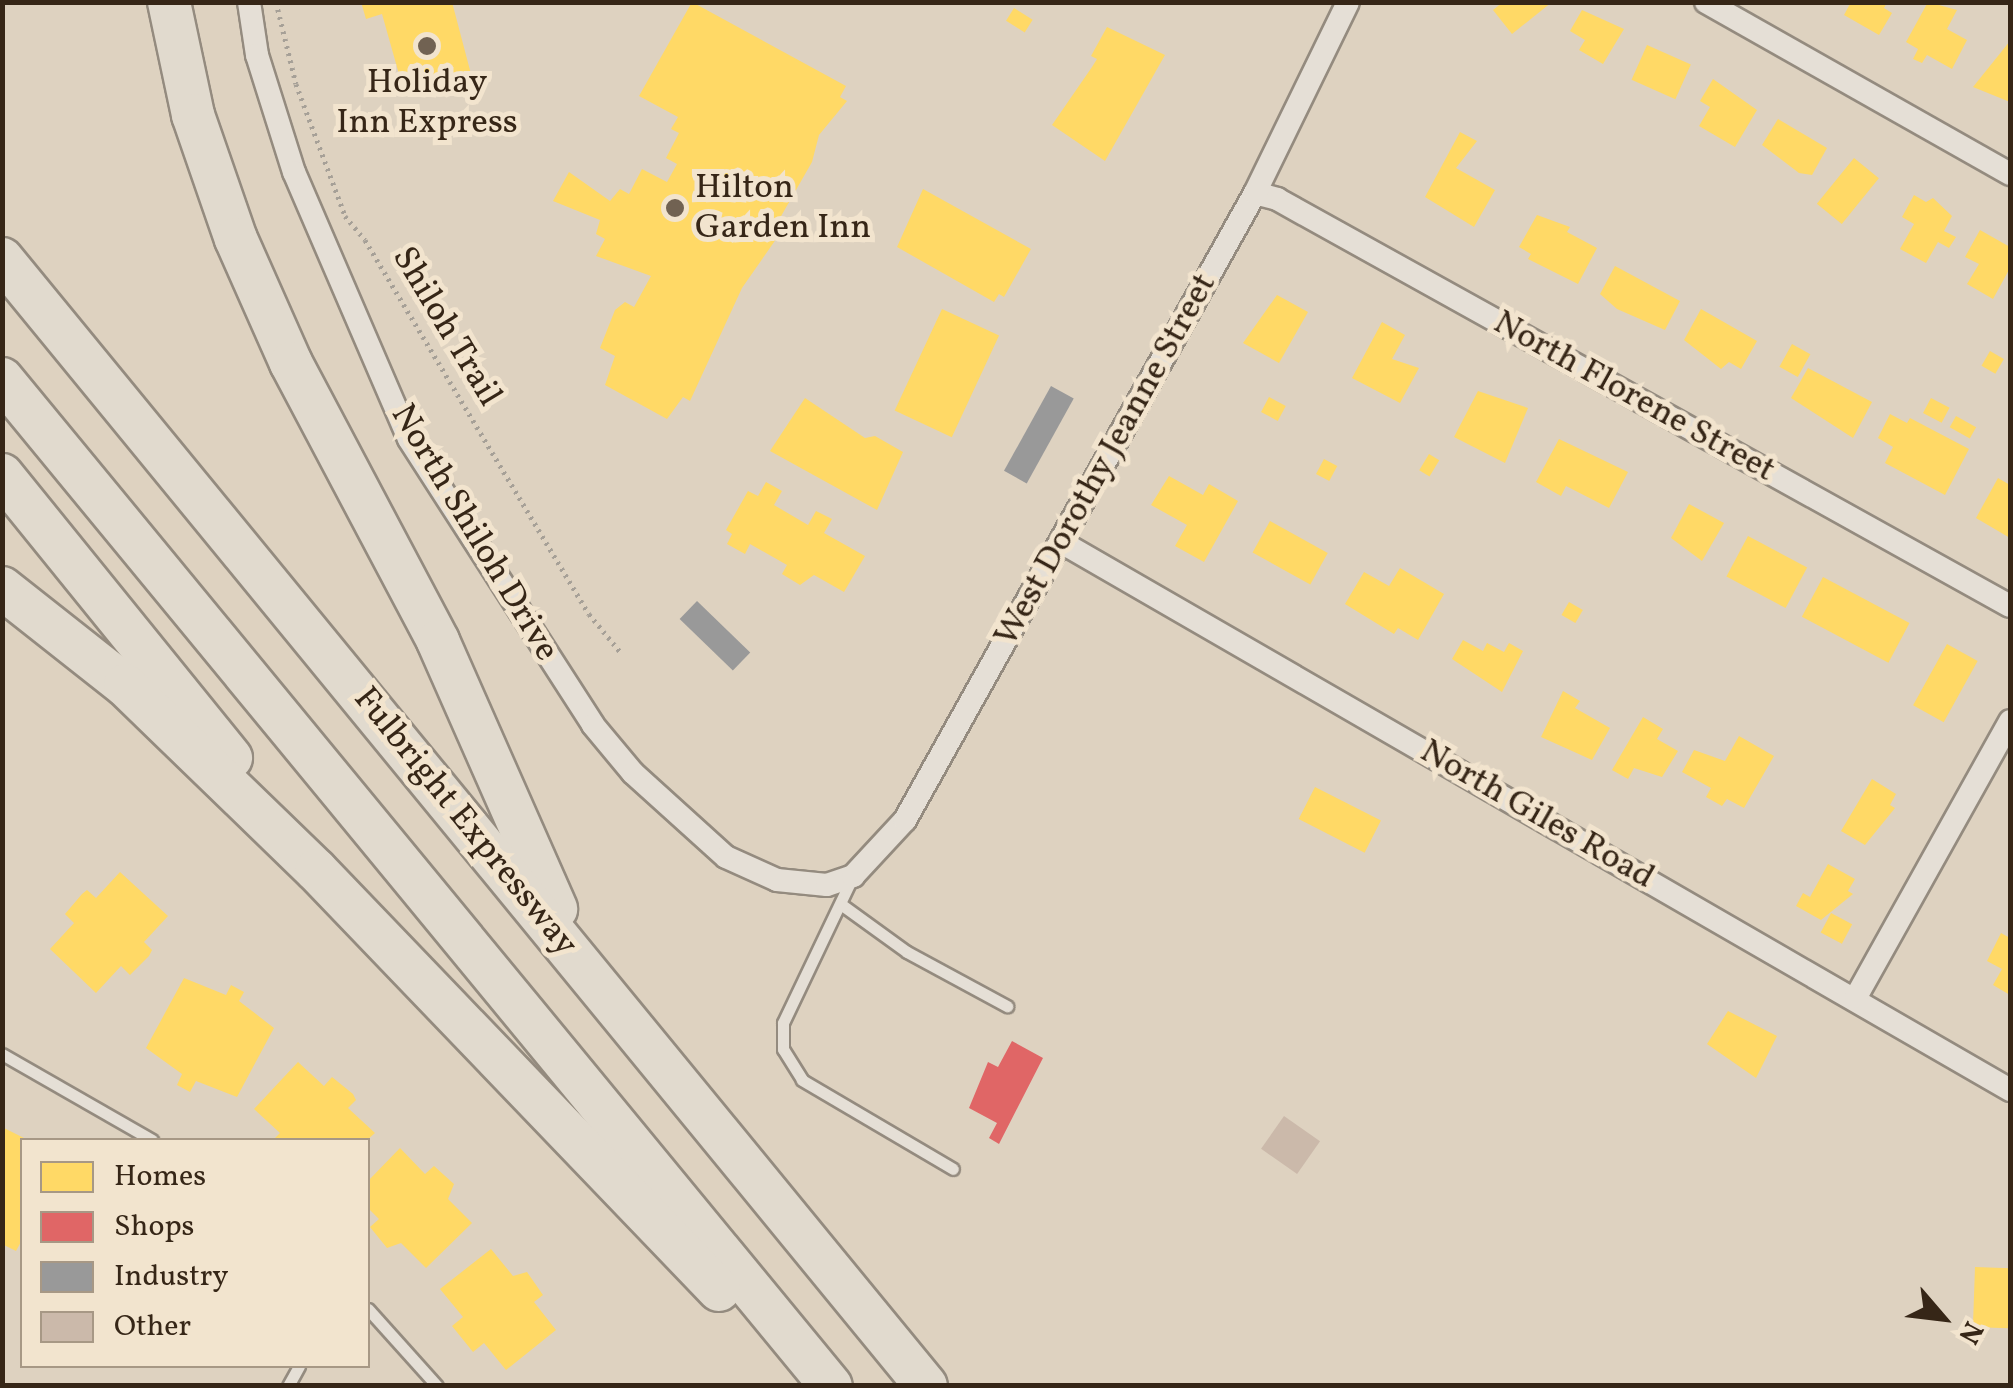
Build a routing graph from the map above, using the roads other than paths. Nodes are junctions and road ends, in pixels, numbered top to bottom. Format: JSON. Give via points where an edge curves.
{"nodes":[{"id":1,"x":169,"y":2,"type":"edge"},
{"id":2,"x":248,"y":2,"type":"edge"},
{"id":3,"x":1348,"y":2,"type":"edge"},
{"id":4,"x":1706,"y":2,"type":"edge"},
{"id":5,"x":2010,"y":174,"type":"edge"},
{"id":6,"x":1255,"y":193,"type":"junction"},
{"id":7,"x":2,"y":259,"type":"edge"},
{"id":8,"x":2,"y":380,"type":"edge"},
{"id":9,"x":2,"y":474,"type":"edge"},
{"id":10,"x":1061,"y":542,"type":"junction"},
{"id":11,"x":2,"y":588,"type":"edge"},
{"id":12,"x":2010,"y":606,"type":"edge"},
{"id":13,"x":2010,"y":721,"type":"edge"},
{"id":14,"x":316,"y":870,"type":"junction"},
{"id":15,"x":853,"y":876,"type":"junction"},
{"id":16,"x":827,"y":885,"type":"joint"},
{"id":17,"x":842,"y":905,"type":"junction"},
{"id":18,"x":578,"y":960,"type":"junction"},
{"id":19,"x":1856,"y":997,"type":"junction"},
{"id":20,"x":1007,"y":1006,"type":"dead end"},
{"id":21,"x":2,"y":1054,"type":"edge"},
{"id":22,"x":2010,"y":1090,"type":"edge"},
{"id":23,"x":149,"y":1138,"type":"edge"},
{"id":24,"x":952,"y":1169,"type":"dead end"},
{"id":25,"x":370,"y":1311,"type":"edge"},
{"id":26,"x":437,"y":1386,"type":"edge"},
{"id":27,"x":810,"y":1386,"type":"edge"},
{"id":28,"x":831,"y":1386,"type":"edge"},
{"id":29,"x":926,"y":1386,"type":"edge"}],
"edges":[{"from":1,"to":18,"type":"highway","via":[[193,115],[236,239],[291,363],[438,641]]},
{"from":2,"to":16,"type":"street","name":"North Shiloh Drive","via":[[294,172],[409,439],[593,725],[633,773],[726,857],[776,880]]},
{"from":3,"to":6,"type":"street","name":"West Dorothy Jeanne Street"},
{"from":4,"to":5,"type":"street"},
{"from":6,"to":10,"type":"street","name":"West Dorothy Jeanne Street"},
{"from":6,"to":12,"type":"street","name":"North Florene Street","via":[[1277,199]]},
{"from":7,"to":18,"type":"highway","name":"Fulbright Expressway"},
{"from":8,"to":28,"type":"highway"},
{"from":9,"to":14,"type":"highway"},
{"from":10,"to":15,"type":"street","name":"West Dorothy Jeanne Street","via":[[905,820]]},
{"from":10,"to":19,"type":"street","name":"North Giles Road"},
{"from":11,"to":14,"type":"highway","via":[[125,686]]},
{"from":13,"to":19,"type":"street"},
{"from":14,"to":27,"type":"highway"},
{"from":15,"to":16,"type":"street","name":"West Dorothy Jeanne Street"},
{"from":15,"to":17,"type":"lane"},
{"from":17,"to":20,"type":"lane","via":[[907,952]]},
{"from":17,"to":24,"type":"lane","via":[[783,1023],[783,1049],[802,1080]]},
{"from":18,"to":29,"type":"highway","name":"Fulbright Expressway"},
{"from":19,"to":22,"type":"street","name":"North Giles Road"},
{"from":21,"to":23,"type":"lane"},
{"from":25,"to":26,"type":"lane"}]}
